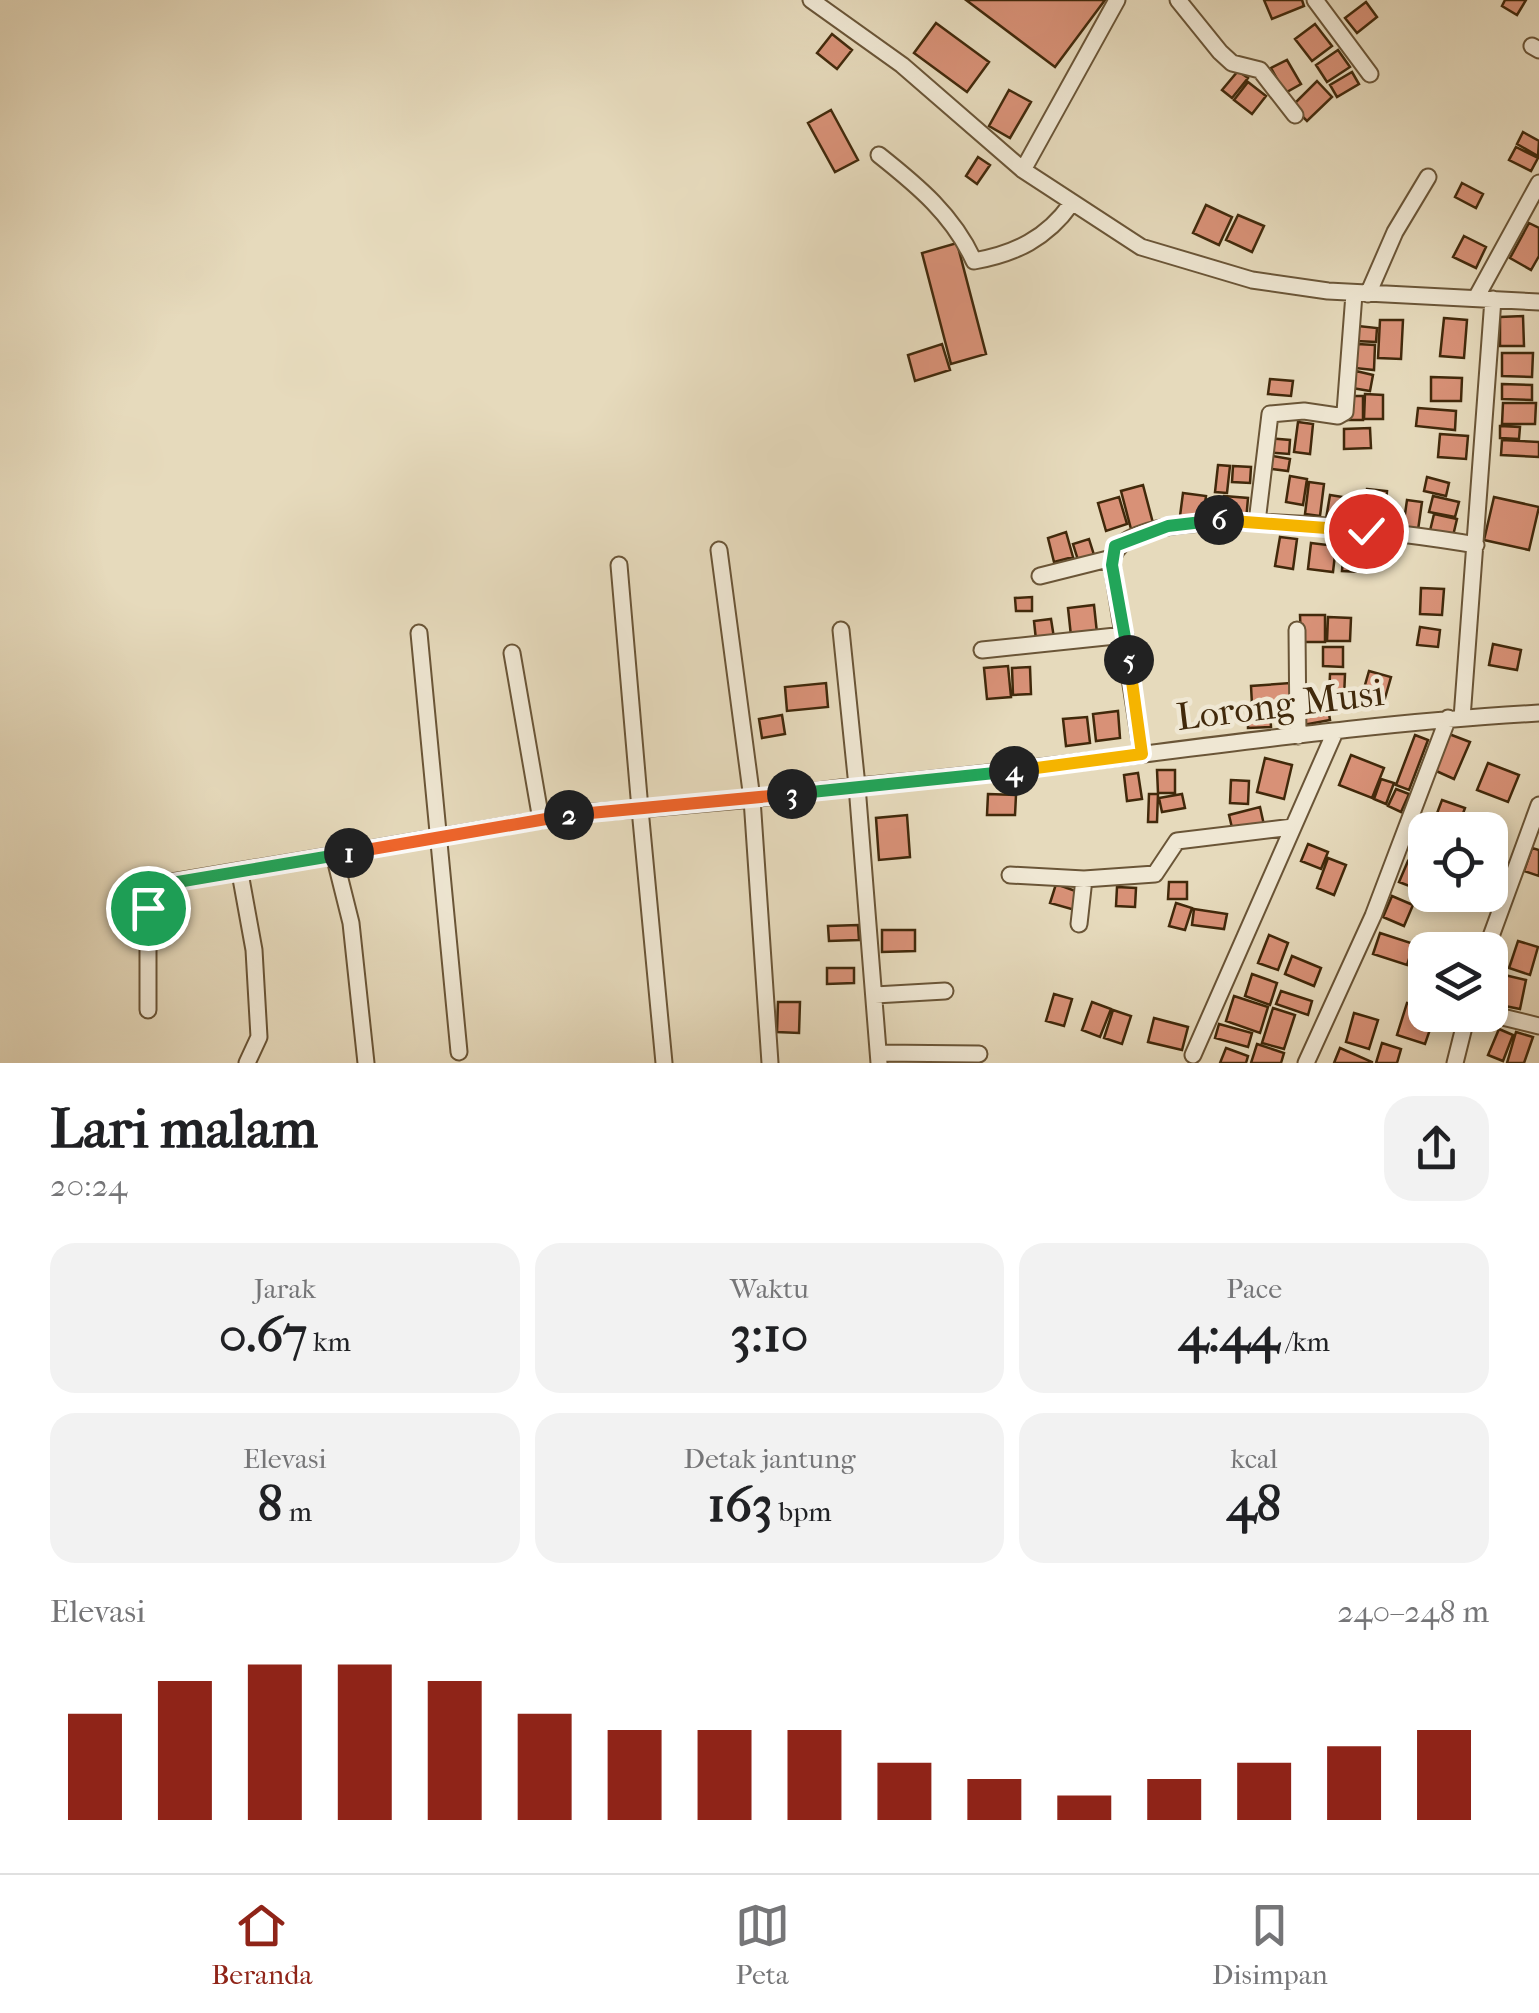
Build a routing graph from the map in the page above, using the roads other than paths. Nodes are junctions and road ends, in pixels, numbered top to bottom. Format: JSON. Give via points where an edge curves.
{"nodes":[{"id":1,"x":811,"y":0,"type":"edge"},
{"id":2,"x":1117,"y":0,"type":"edge"},
{"id":3,"x":1178,"y":0,"type":"edge"},
{"id":4,"x":1315,"y":0,"type":"edge"},
{"id":5,"x":1370,"y":74,"type":"dead end"},
{"id":6,"x":1295,"y":115,"type":"dead end"},
{"id":7,"x":879,"y":155,"type":"dead end"},
{"id":8,"x":1023,"y":170,"type":"junction"},
{"id":9,"x":1428,"y":177,"type":"dead end"},
{"id":10,"x":1539,"y":183,"type":"edge"},
{"id":11,"x":1071,"y":204,"type":"junction"},
{"id":12,"x":1361,"y":294,"type":"junction"},
{"id":13,"x":1476,"y":298,"type":"junction"},
{"id":14,"x":1494,"y":299,"type":"junction"},
{"id":15,"x":1539,"y":302,"type":"edge"},
{"id":16,"x":1257,"y":522,"type":"junction"},
{"id":17,"x":1476,"y":545,"type":"junction"},
{"id":18,"x":719,"y":550,"type":"dead end"},
{"id":19,"x":1112,"y":558,"type":"junction"},
{"id":20,"x":619,"y":565,"type":"dead end"},
{"id":21,"x":1040,"y":576,"type":"dead end"},
{"id":22,"x":841,"y":630,"type":"dead end"},
{"id":23,"x":1297,"y":630,"type":"dead end"},
{"id":24,"x":419,"y":633,"type":"dead end"},
{"id":25,"x":1125,"y":635,"type":"junction"},
{"id":26,"x":982,"y":650,"type":"dead end"},
{"id":27,"x":512,"y":653,"type":"dead end"},
{"id":28,"x":1539,"y":713,"type":"edge"},
{"id":29,"x":1455,"y":718,"type":"junction"},
{"id":30,"x":1335,"y":732,"type":"junction"},
{"id":31,"x":1298,"y":736,"type":"junction"},
{"id":32,"x":1142,"y":754,"type":"junction"},
{"id":33,"x":857,"y":786,"type":"junction"},
{"id":34,"x":752,"y":799,"type":"junction"},
{"id":35,"x":1539,"y":805,"type":"edge"},
{"id":36,"x":640,"y":809,"type":"junction"},
{"id":37,"x":541,"y":820,"type":"junction"},
{"id":38,"x":1293,"y":828,"type":"junction"},
{"id":39,"x":438,"y":836,"type":"junction"},
{"id":40,"x":334,"y":856,"type":"junction"},
{"id":41,"x":240,"y":873,"type":"junction"},
{"id":42,"x":1010,"y":875,"type":"dead end"},
{"id":43,"x":1084,"y":878,"type":"junction"},
{"id":44,"x":1079,"y":924,"type":"dead end"},
{"id":45,"x":1493,"y":932,"type":"edge"},
{"id":46,"x":945,"y":991,"type":"dead end"},
{"id":47,"x":875,"y":995,"type":"junction"},
{"id":48,"x":148,"y":1010,"type":"dead end"},
{"id":49,"x":1508,"y":1018,"type":"edge"},
{"id":50,"x":1539,"y":1026,"type":"edge"},
{"id":51,"x":1463,"y":1032,"type":"edge"},
{"id":52,"x":459,"y":1052,"type":"dead end"},
{"id":53,"x":979,"y":1054,"type":"dead end"},
{"id":54,"x":1193,"y":1055,"type":"dead end"},
{"id":55,"x":880,"y":1058,"type":"edge"},
{"id":56,"x":247,"y":1063,"type":"edge"},
{"id":57,"x":366,"y":1063,"type":"edge"},
{"id":58,"x":664,"y":1063,"type":"edge"},
{"id":59,"x":770,"y":1063,"type":"edge"},
{"id":60,"x":1306,"y":1063,"type":"edge"},
{"id":61,"x":1455,"y":1063,"type":"edge"}],
"edges":[{"from":1,"to":8,"type":"street","via":[[902,65]]},
{"from":2,"to":8,"type":"street"},
{"from":3,"to":6,"type":"street","via":[[1220,52],[1232,63],[1260,70]]},
{"from":4,"to":5,"type":"street"},
{"from":7,"to":11,"type":"street","via":[[926,193],[961,233],[974,261],[1009,255],[1050,230]]},
{"from":8,"to":11,"type":"street"},
{"from":9,"to":12,"type":"street"},
{"from":10,"to":13,"type":"street"},
{"from":11,"to":12,"type":"street","via":[[1141,248],[1252,280]]},
{"from":12,"to":13,"type":"street"},
{"from":12,"to":16,"type":"street","via":[[1345,412],[1270,414]]},
{"from":13,"to":14,"type":"street"},
{"from":14,"to":15,"type":"street"},
{"from":14,"to":17,"type":"street"},
{"from":16,"to":17,"type":"street"},
{"from":16,"to":19,"type":"street","via":[[1168,526],[1119,543]]},
{"from":17,"to":29,"type":"street"},
{"from":18,"to":34,"type":"street"},
{"from":19,"to":21,"type":"street"},
{"from":19,"to":25,"type":"street"},
{"from":20,"to":36,"type":"street"},
{"from":22,"to":33,"type":"street"},
{"from":23,"to":31,"type":"street"},
{"from":24,"to":39,"type":"street"},
{"from":25,"to":26,"type":"street"},
{"from":25,"to":32,"type":"street"},
{"from":27,"to":37,"type":"street"},
{"from":28,"to":29,"type":"street","name":"Lorong Musi"},
{"from":29,"to":30,"type":"street","name":"Lorong Musi"},
{"from":29,"to":60,"type":"street"},
{"from":30,"to":31,"type":"street","name":"Lorong Musi"},
{"from":30,"to":38,"type":"street"},
{"from":31,"to":32,"type":"street","name":"Lorong Musi"},
{"from":32,"to":33,"type":"street","name":"Lorong Musi"},
{"from":33,"to":34,"type":"street","name":"Lorong Musi"},
{"from":33,"to":47,"type":"street"},
{"from":34,"to":36,"type":"street","name":"Lorong Musi"},
{"from":34,"to":59,"type":"street"},
{"from":35,"to":45,"type":"street"},
{"from":36,"to":37,"type":"street","name":"Lorong Musi"},
{"from":36,"to":58,"type":"street"},
{"from":37,"to":39,"type":"street","name":"Lorong Musi"},
{"from":38,"to":43,"type":"street","via":[[1178,841],[1155,874]]},
{"from":38,"to":54,"type":"street"},
{"from":39,"to":40,"type":"street","name":"Lorong Musi"},
{"from":39,"to":52,"type":"street"},
{"from":40,"to":41,"type":"street","name":"Lorong Musi"},
{"from":40,"to":57,"type":"street","via":[[352,923]]},
{"from":41,"to":48,"type":"street","name":"Lorong Musi","via":[[150,888]]},
{"from":41,"to":56,"type":"street","via":[[254,950],[259,1037]]},
{"from":42,"to":43,"type":"street"},
{"from":43,"to":44,"type":"street"},
{"from":46,"to":47,"type":"street"},
{"from":47,"to":55,"type":"street"},
{"from":49,"to":50,"type":"street"},
{"from":51,"to":61,"type":"street"},
{"from":53,"to":55,"type":"street"}]}
